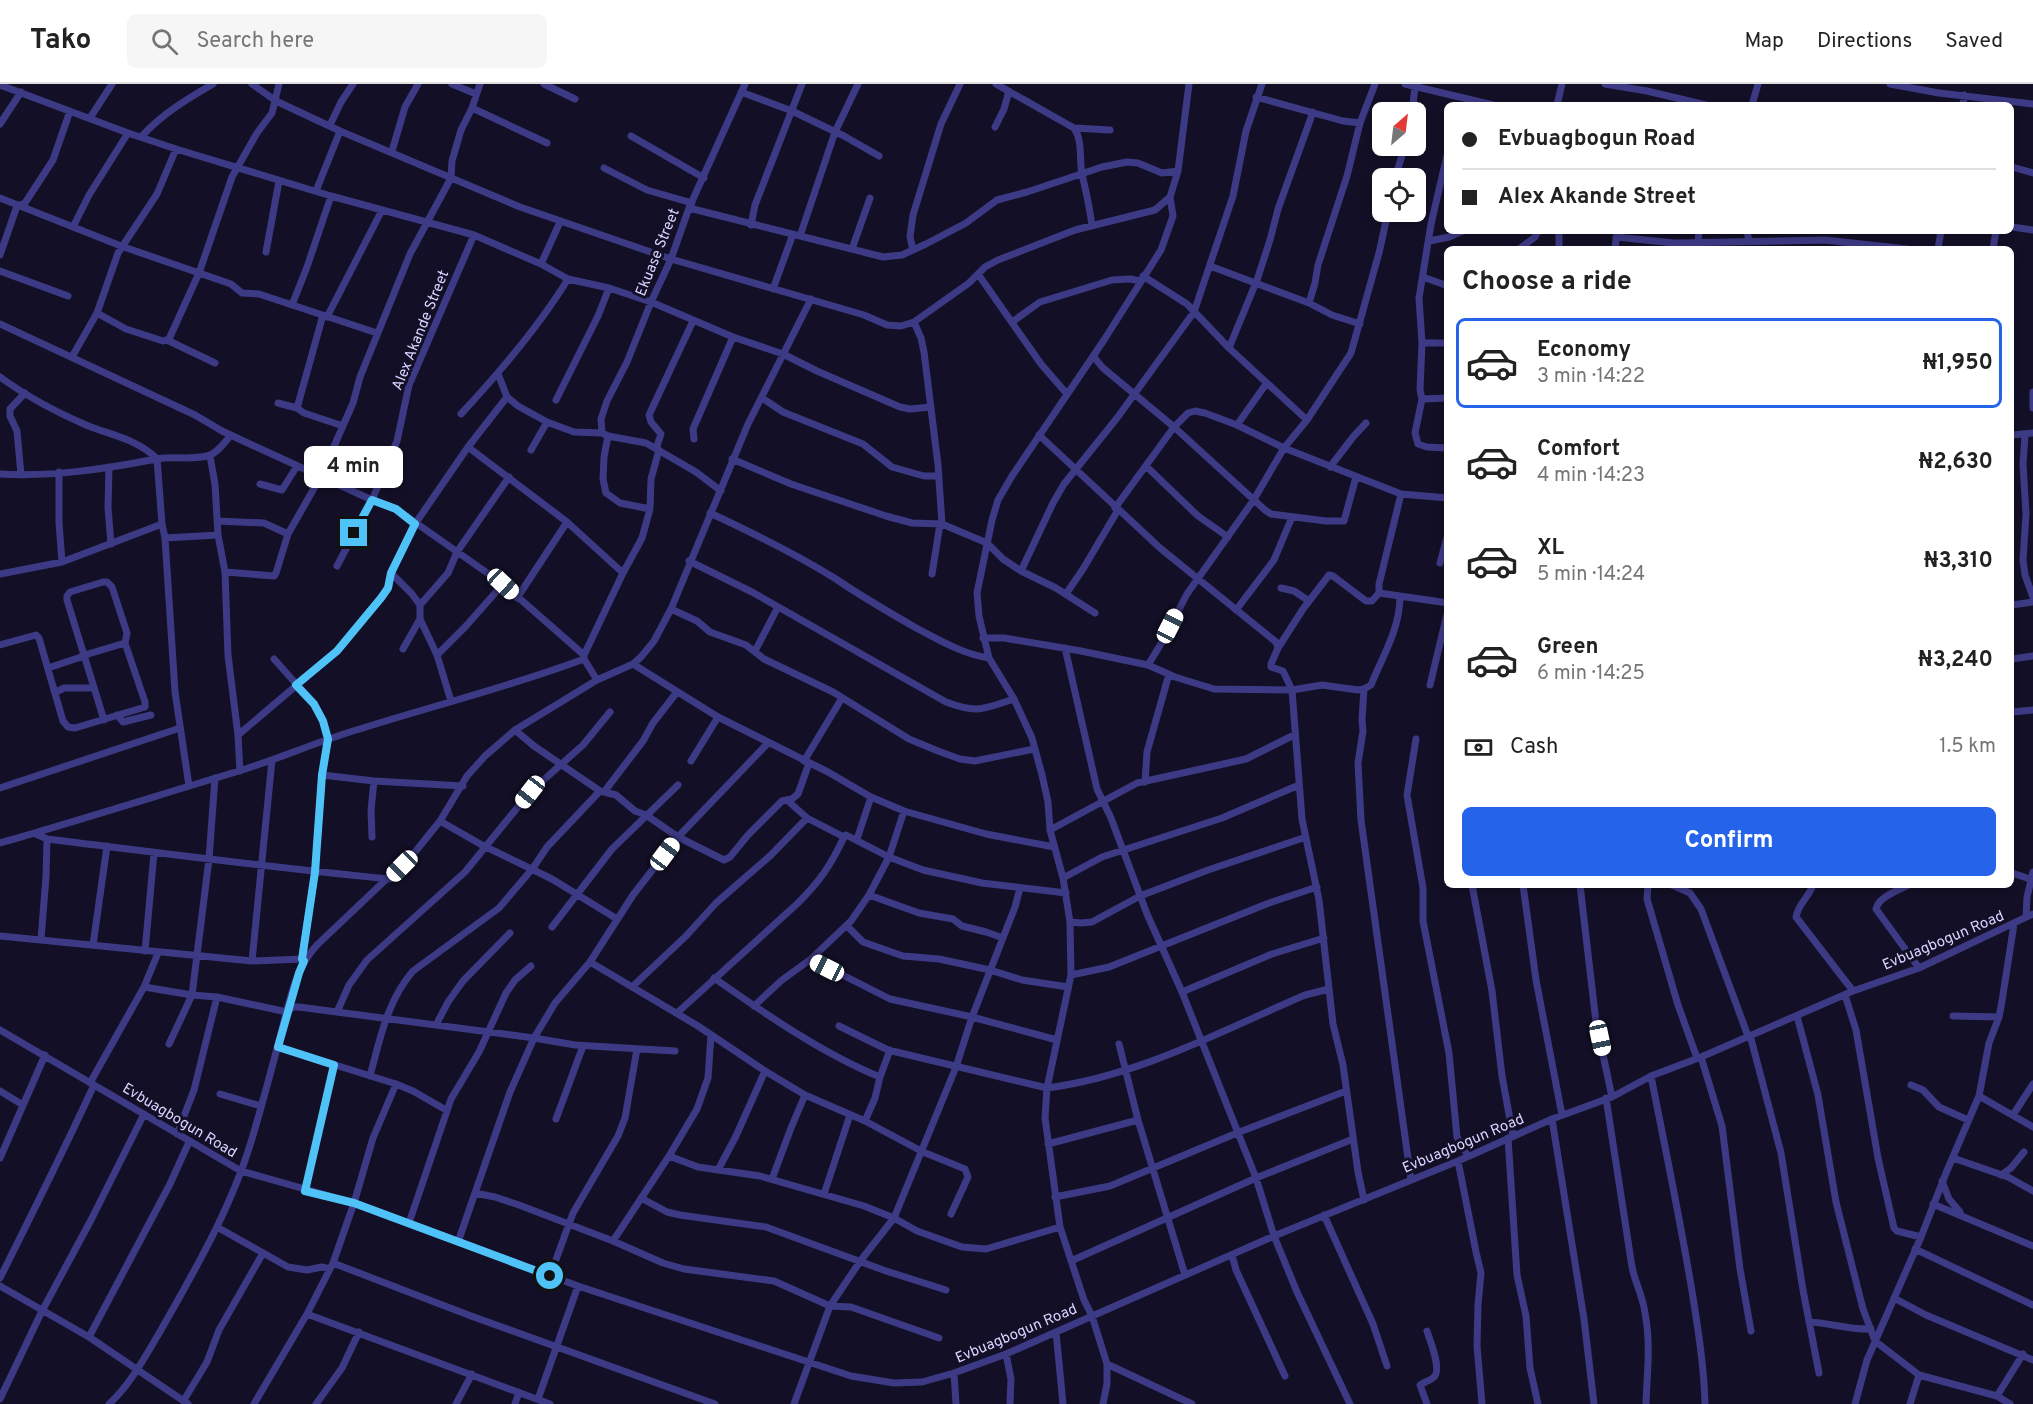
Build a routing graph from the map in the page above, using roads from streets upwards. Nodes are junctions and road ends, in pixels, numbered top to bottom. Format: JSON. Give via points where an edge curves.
{"nodes":[{"id":1,"x":112,"y":84,"type":"edge"},
{"id":2,"x":213,"y":84,"type":"edge"},
{"id":3,"x":252,"y":84,"type":"edge"},
{"id":4,"x":279,"y":84,"type":"edge"},
{"id":5,"x":353,"y":84,"type":"edge"},
{"id":6,"x":418,"y":84,"type":"edge"},
{"id":7,"x":452,"y":84,"type":"edge"},
{"id":8,"x":480,"y":84,"type":"edge"},
{"id":9,"x":544,"y":84,"type":"edge"},
{"id":10,"x":745,"y":84,"type":"edge"},
{"id":11,"x":801,"y":84,"type":"edge"},
{"id":12,"x":858,"y":84,"type":"edge"},
{"id":13,"x":960,"y":84,"type":"edge"},
{"id":14,"x":996,"y":84,"type":"edge"},
{"id":15,"x":1189,"y":84,"type":"edge"},
{"id":16,"x":1262,"y":84,"type":"edge"},
{"id":17,"x":1375,"y":84,"type":"edge"},
{"id":18,"x":1405,"y":84,"type":"edge"},
{"id":19,"x":1562,"y":84,"type":"edge"},
{"id":20,"x":1605,"y":84,"type":"edge"},
{"id":21,"x":1758,"y":84,"type":"edge"},
{"id":22,"x":1890,"y":84,"type":"edge"},
{"id":23,"x":0,"y":85,"type":"edge"},
{"id":24,"x":1415,"y":87,"type":"junction"},
{"id":25,"x":1009,"y":91,"type":"junction"},
{"id":26,"x":21,"y":92,"type":"junction"},
{"id":27,"x":741,"y":92,"type":"junction"},
{"id":28,"x":476,"y":94,"type":"junction"},
{"id":29,"x":1964,"y":95,"type":"junction"},
{"id":30,"x":1256,"y":97,"type":"junction"},
{"id":31,"x":575,"y":99,"type":"dead end"},
{"id":32,"x":276,"y":101,"type":"junction"},
{"id":33,"x":1463,"y":101,"type":"edge"},
{"id":34,"x":1413,"y":102,"type":"edge"},
{"id":35,"x":1558,"y":102,"type":"edge"},
{"id":36,"x":1693,"y":102,"type":"edge"},
{"id":37,"x":1753,"y":102,"type":"edge"},
{"id":38,"x":1963,"y":102,"type":"edge"},
{"id":39,"x":2033,"y":104,"type":"edge"},
{"id":40,"x":472,"y":108,"type":"junction"},
{"id":41,"x":70,"y":111,"type":"junction"},
{"id":42,"x":792,"y":111,"type":"junction"},
{"id":43,"x":1313,"y":112,"type":"junction"},
{"id":44,"x":90,"y":118,"type":"junction"},
{"id":45,"x":1360,"y":123,"type":"junction"},
{"id":46,"x":0,"y":124,"type":"edge"},
{"id":47,"x":330,"y":125,"type":"junction"},
{"id":48,"x":995,"y":127,"type":"dead end"},
{"id":49,"x":1074,"y":128,"type":"junction"},
{"id":50,"x":1110,"y":130,"type":"dead end"},
{"id":51,"x":340,"y":131,"type":"junction"},
{"id":52,"x":835,"y":132,"type":"junction"},
{"id":53,"x":128,"y":133,"type":"junction"},
{"id":54,"x":142,"y":136,"type":"junction"},
{"id":55,"x":631,"y":136,"type":"dead end"},
{"id":56,"x":547,"y":143,"type":"dead end"},
{"id":57,"x":176,"y":149,"type":"junction"},
{"id":58,"x":392,"y":151,"type":"junction"},
{"id":59,"x":879,"y":156,"type":"dead end"},
{"id":60,"x":237,"y":167,"type":"junction"},
{"id":61,"x":1444,"y":167,"type":"edge"},
{"id":62,"x":604,"y":168,"type":"dead end"},
{"id":63,"x":2014,"y":168,"type":"edge"},
{"id":64,"x":1178,"y":171,"type":"junction"},
{"id":65,"x":1082,"y":173,"type":"junction"},
{"id":66,"x":2033,"y":173,"type":"edge"},
{"id":67,"x":451,"y":178,"type":"junction"},
{"id":68,"x":704,"y":178,"type":"junction"},
{"id":69,"x":279,"y":181,"type":"junction"},
{"id":70,"x":316,"y":191,"type":"junction"},
{"id":71,"x":331,"y":196,"type":"junction"},
{"id":72,"x":0,"y":198,"type":"edge"},
{"id":73,"x":870,"y":198,"type":"dead end"},
{"id":74,"x":1170,"y":198,"type":"junction"},
{"id":75,"x":691,"y":205,"type":"junction"},
{"id":76,"x":17,"y":206,"type":"junction"},
{"id":77,"x":382,"y":210,"type":"junction"},
{"id":78,"x":561,"y":222,"type":"junction"},
{"id":79,"x":1386,"y":222,"type":"edge"},
{"id":80,"x":427,"y":223,"type":"junction"},
{"id":81,"x":751,"y":225,"type":"junction"},
{"id":82,"x":1092,"y":226,"type":"junction"},
{"id":83,"x":73,"y":227,"type":"junction"},
{"id":84,"x":2014,"y":228,"type":"edge"},
{"id":85,"x":2033,"y":230,"type":"edge"},
{"id":86,"x":1456,"y":234,"type":"edge"},
{"id":87,"x":1536,"y":234,"type":"edge"},
{"id":88,"x":1616,"y":234,"type":"edge"},
{"id":89,"x":1699,"y":234,"type":"edge"},
{"id":90,"x":1748,"y":234,"type":"edge"},
{"id":91,"x":474,"y":235,"type":"junction"},
{"id":92,"x":797,"y":235,"type":"junction"},
{"id":93,"x":1825,"y":240,"type":"junction"},
{"id":94,"x":1429,"y":241,"type":"junction"},
{"id":95,"x":1749,"y":241,"type":"junction"},
{"id":96,"x":1698,"y":243,"type":"junction"},
{"id":97,"x":121,"y":246,"type":"junction"},
{"id":98,"x":1523,"y":246,"type":"edge"},
{"id":99,"x":1674,"y":246,"type":"edge"},
{"id":100,"x":1824,"y":246,"type":"edge"},
{"id":101,"x":1880,"y":246,"type":"edge"},
{"id":102,"x":852,"y":249,"type":"junction"},
{"id":103,"x":913,"y":250,"type":"junction"},
{"id":104,"x":266,"y":252,"type":"dead end"},
{"id":105,"x":0,"y":255,"type":"edge"},
{"id":106,"x":671,"y":259,"type":"junction"},
{"id":107,"x":541,"y":264,"type":"junction"},
{"id":108,"x":1210,"y":266,"type":"junction"},
{"id":109,"x":0,"y":271,"type":"edge"},
{"id":110,"x":199,"y":273,"type":"junction"},
{"id":111,"x":978,"y":274,"type":"junction"},
{"id":112,"x":1423,"y":277,"type":"junction"},
{"id":113,"x":1142,"y":278,"type":"junction"},
{"id":114,"x":568,"y":279,"type":"junction"},
{"id":115,"x":1255,"y":283,"type":"junction"},
{"id":116,"x":1444,"y":285,"type":"edge"},
{"id":117,"x":609,"y":288,"type":"junction"},
{"id":118,"x":773,"y":290,"type":"junction"},
{"id":119,"x":68,"y":296,"type":"dead end"},
{"id":120,"x":811,"y":299,"type":"junction"},
{"id":121,"x":651,"y":302,"type":"junction"},
{"id":122,"x":1309,"y":303,"type":"junction"},
{"id":123,"x":292,"y":305,"type":"junction"},
{"id":124,"x":1194,"y":312,"type":"junction"},
{"id":125,"x":97,"y":313,"type":"junction"},
{"id":126,"x":325,"y":316,"type":"junction"},
{"id":127,"x":693,"y":321,"type":"junction"},
{"id":128,"x":914,"y":322,"type":"junction"},
{"id":129,"x":1012,"y":322,"type":"junction"},
{"id":130,"x":0,"y":324,"type":"edge"},
{"id":131,"x":1360,"y":324,"type":"junction"},
{"id":132,"x":377,"y":333,"type":"junction"},
{"id":133,"x":733,"y":337,"type":"junction"},
{"id":134,"x":167,"y":340,"type":"junction"},
{"id":135,"x":1422,"y":343,"type":"junction"},
{"id":136,"x":1444,"y":343,"type":"edge"},
{"id":137,"x":1228,"y":348,"type":"junction"},
{"id":138,"x":783,"y":354,"type":"junction"},
{"id":139,"x":1093,"y":356,"type":"junction"},
{"id":140,"x":72,"y":357,"type":"junction"},
{"id":141,"x":215,"y":363,"type":"dead end"},
{"id":142,"x":498,"y":374,"type":"junction"},
{"id":143,"x":0,"y":377,"type":"edge"},
{"id":144,"x":1266,"y":384,"type":"junction"},
{"id":145,"x":2033,"y":392,"type":"edge"},
{"id":146,"x":25,"y":393,"type":"junction"},
{"id":147,"x":1067,"y":394,"type":"junction"},
{"id":148,"x":1134,"y":394,"type":"junction"},
{"id":149,"x":507,"y":397,"type":"junction"},
{"id":150,"x":762,"y":398,"type":"junction"},
{"id":151,"x":1444,"y":398,"type":"edge"},
{"id":152,"x":1422,"y":399,"type":"junction"},
{"id":153,"x":556,"y":400,"type":"dead end"},
{"id":154,"x":278,"y":403,"type":"dead end"},
{"id":155,"x":930,"y":407,"type":"junction"},
{"id":156,"x":297,"y":408,"type":"junction"},
{"id":157,"x":2033,"y":408,"type":"edge"},
{"id":158,"x":461,"y":414,"type":"dead end"},
{"id":159,"x":1307,"y":420,"type":"junction"},
{"id":160,"x":547,"y":422,"type":"junction"},
{"id":161,"x":1366,"y":423,"type":"dead end"},
{"id":162,"x":343,"y":426,"type":"junction"},
{"id":163,"x":1237,"y":426,"type":"junction"},
{"id":164,"x":1174,"y":427,"type":"junction"},
{"id":165,"x":605,"y":434,"type":"junction"},
{"id":166,"x":2029,"y":434,"type":"edge"},
{"id":167,"x":231,"y":435,"type":"junction"},
{"id":168,"x":1039,"y":435,"type":"junction"},
{"id":169,"x":2014,"y":435,"type":"edge"},
{"id":170,"x":694,"y":439,"type":"dead end"},
{"id":171,"x":468,"y":447,"type":"junction"},
{"id":172,"x":1284,"y":448,"type":"junction"},
{"id":173,"x":1444,"y":448,"type":"edge"},
{"id":174,"x":658,"y":449,"type":"junction"},
{"id":175,"x":531,"y":450,"type":"dead end"},
{"id":176,"x":210,"y":456,"type":"junction"},
{"id":177,"x":157,"y":459,"type":"junction"},
{"id":178,"x":732,"y":459,"type":"junction"},
{"id":179,"x":297,"y":466,"type":"junction"},
{"id":180,"x":1146,"y":466,"type":"junction"},
{"id":181,"x":1330,"y":466,"type":"junction"},
{"id":182,"x":109,"y":467,"type":"junction"},
{"id":183,"x":1076,"y":471,"type":"junction"},
{"id":184,"x":59,"y":472,"type":"junction"},
{"id":185,"x":0,"y":474,"type":"edge"},
{"id":186,"x":21,"y":475,"type":"junction"},
{"id":187,"x":321,"y":476,"type":"junction"},
{"id":188,"x":939,"y":476,"type":"junction"},
{"id":189,"x":509,"y":477,"type":"junction"},
{"id":190,"x":1356,"y":477,"type":"junction"},
{"id":191,"x":260,"y":484,"type":"dead end"},
{"id":192,"x":721,"y":491,"type":"junction"},
{"id":193,"x":1401,"y":494,"type":"junction"},
{"id":194,"x":1444,"y":498,"type":"edge"},
{"id":195,"x":372,"y":500,"type":"junction"},
{"id":196,"x":1253,"y":501,"type":"junction"},
{"id":197,"x":650,"y":509,"type":"junction"},
{"id":198,"x":1117,"y":509,"type":"junction"},
{"id":199,"x":711,"y":513,"type":"junction"},
{"id":200,"x":1292,"y":517,"type":"junction"},
{"id":201,"x":217,"y":522,"type":"junction"},
{"id":202,"x":567,"y":522,"type":"junction"},
{"id":203,"x":162,"y":524,"type":"junction"},
{"id":204,"x":415,"y":524,"type":"junction"},
{"id":205,"x":941,"y":524,"type":"junction"},
{"id":206,"x":288,"y":534,"type":"junction"},
{"id":207,"x":218,"y":535,"type":"junction"},
{"id":208,"x":1228,"y":537,"type":"junction"},
{"id":209,"x":165,"y":538,"type":"junction"},
{"id":210,"x":987,"y":543,"type":"junction"},
{"id":211,"x":111,"y":544,"type":"junction"},
{"id":212,"x":1444,"y":548,"type":"edge"},
{"id":213,"x":457,"y":552,"type":"junction"},
{"id":214,"x":689,"y":561,"type":"junction"},
{"id":215,"x":62,"y":562,"type":"junction"},
{"id":216,"x":1440,"y":563,"type":"dead end"},
{"id":217,"x":337,"y":566,"type":"dead end"},
{"id":218,"x":1021,"y":571,"type":"junction"},
{"id":219,"x":225,"y":572,"type":"junction"},
{"id":220,"x":391,"y":573,"type":"junction"},
{"id":221,"x":623,"y":573,"type":"junction"},
{"id":222,"x":0,"y":574,"type":"edge"},
{"id":223,"x":932,"y":574,"type":"dead end"},
{"id":224,"x":1197,"y":579,"type":"junction"},
{"id":225,"x":503,"y":584,"type":"junction"},
{"id":226,"x":1281,"y":588,"type":"dead end"},
{"id":227,"x":1379,"y":593,"type":"junction"},
{"id":228,"x":1066,"y":594,"type":"junction"},
{"id":229,"x":2033,"y":597,"type":"edge"},
{"id":230,"x":518,"y":598,"type":"junction"},
{"id":231,"x":1400,"y":598,"type":"junction"},
{"id":232,"x":1309,"y":601,"type":"junction"},
{"id":233,"x":2033,"y":602,"type":"edge"},
{"id":234,"x":1444,"y":603,"type":"edge"},
{"id":235,"x":420,"y":605,"type":"junction"},
{"id":236,"x":2014,"y":605,"type":"edge"},
{"id":237,"x":778,"y":607,"type":"junction"},
{"id":238,"x":671,"y":609,"type":"junction"},
{"id":239,"x":1236,"y":610,"type":"junction"},
{"id":240,"x":1095,"y":613,"type":"dead end"},
{"id":241,"x":420,"y":619,"type":"junction"},
{"id":242,"x":1444,"y":627,"type":"edge"},
{"id":243,"x":983,"y":638,"type":"junction"},
{"id":244,"x":125,"y":643,"type":"junction"},
{"id":245,"x":0,"y":645,"type":"edge"},
{"id":246,"x":1065,"y":648,"type":"junction"},
{"id":247,"x":1278,"y":648,"type":"junction"},
{"id":248,"x":402,"y":649,"type":"dead end"},
{"id":249,"x":755,"y":651,"type":"junction"},
{"id":250,"x":437,"y":655,"type":"junction"},
{"id":251,"x":84,"y":656,"type":"junction"},
{"id":252,"x":2033,"y":656,"type":"edge"},
{"id":253,"x":584,"y":657,"type":"junction"},
{"id":254,"x":989,"y":658,"type":"junction"},
{"id":255,"x":274,"y":659,"type":"dead end"},
{"id":256,"x":2014,"y":659,"type":"edge"},
{"id":257,"x":633,"y":664,"type":"junction"},
{"id":258,"x":1148,"y":665,"type":"junction"},
{"id":259,"x":48,"y":668,"type":"junction"},
{"id":260,"x":1169,"y":674,"type":"junction"},
{"id":261,"x":597,"y":680,"type":"junction"},
{"id":262,"x":296,"y":685,"type":"junction"},
{"id":263,"x":1430,"y":685,"type":"dead end"},
{"id":264,"x":94,"y":688,"type":"junction"},
{"id":265,"x":1364,"y":689,"type":"junction"},
{"id":266,"x":1292,"y":690,"type":"junction"},
{"id":267,"x":56,"y":692,"type":"junction"},
{"id":268,"x":678,"y":692,"type":"junction"},
{"id":269,"x":842,"y":698,"type":"junction"},
{"id":270,"x":1014,"y":699,"type":"junction"},
{"id":271,"x":452,"y":700,"type":"junction"},
{"id":272,"x":2033,"y":710,"type":"edge"},
{"id":273,"x":609,"y":712,"type":"dead end"},
{"id":274,"x":2014,"y":712,"type":"edge"},
{"id":275,"x":117,"y":715,"type":"junction"},
{"id":276,"x":151,"y":715,"type":"dead end"},
{"id":277,"x":718,"y":717,"type":"junction"},
{"id":278,"x":104,"y":720,"type":"junction"},
{"id":279,"x":180,"y":728,"type":"junction"},
{"id":280,"x":515,"y":730,"type":"junction"},
{"id":281,"x":238,"y":735,"type":"junction"},
{"id":282,"x":1294,"y":735,"type":"junction"},
{"id":283,"x":328,"y":739,"type":"junction"},
{"id":284,"x":1416,"y":739,"type":"dead end"},
{"id":285,"x":768,"y":743,"type":"junction"},
{"id":286,"x":1034,"y":749,"type":"junction"},
{"id":287,"x":272,"y":760,"type":"junction"},
{"id":288,"x":691,"y":761,"type":"dead end"},
{"id":289,"x":806,"y":762,"type":"junction"},
{"id":290,"x":560,"y":764,"type":"junction"},
{"id":291,"x":240,"y":771,"type":"junction"},
{"id":292,"x":322,"y":775,"type":"junction"},
{"id":293,"x":215,"y":778,"type":"junction"},
{"id":294,"x":374,"y":781,"type":"junction"},
{"id":295,"x":1145,"y":782,"type":"junction"},
{"id":296,"x":678,"y":785,"type":"dead end"},
{"id":297,"x":1299,"y":785,"type":"junction"},
{"id":298,"x":189,"y":786,"type":"junction"},
{"id":299,"x":463,"y":786,"type":"junction"},
{"id":300,"x":0,"y":788,"type":"edge"},
{"id":301,"x":602,"y":791,"type":"junction"},
{"id":302,"x":871,"y":797,"type":"junction"},
{"id":303,"x":786,"y":800,"type":"junction"},
{"id":304,"x":1103,"y":802,"type":"junction"},
{"id":305,"x":904,"y":811,"type":"junction"},
{"id":306,"x":646,"y":815,"type":"junction"},
{"id":307,"x":807,"y":818,"type":"junction"},
{"id":308,"x":440,"y":821,"type":"junction"},
{"id":309,"x":1050,"y":830,"type":"junction"},
{"id":310,"x":36,"y":834,"type":"junction"},
{"id":311,"x":372,"y":837,"type":"dead end"},
{"id":312,"x":678,"y":837,"type":"junction"},
{"id":313,"x":844,"y":837,"type":"junction"},
{"id":314,"x":1306,"y":837,"type":"junction"},
{"id":315,"x":46,"y":839,"type":"junction"},
{"id":316,"x":857,"y":839,"type":"junction"},
{"id":317,"x":0,"y":843,"type":"edge"},
{"id":318,"x":107,"y":846,"type":"junction"},
{"id":319,"x":486,"y":847,"type":"junction"},
{"id":320,"x":1054,"y":847,"type":"junction"},
{"id":321,"x":1122,"y":849,"type":"junction"},
{"id":322,"x":154,"y":853,"type":"junction"},
{"id":323,"x":889,"y":856,"type":"junction"},
{"id":324,"x":208,"y":859,"type":"junction"},
{"id":325,"x":263,"y":866,"type":"junction"},
{"id":326,"x":533,"y":868,"type":"junction"},
{"id":327,"x":315,"y":872,"type":"junction"},
{"id":328,"x":2014,"y":873,"type":"edge"},
{"id":329,"x":2032,"y":876,"type":"edge"},
{"id":330,"x":1063,"y":878,"type":"junction"},
{"id":331,"x":389,"y":879,"type":"junction"},
{"id":332,"x":1317,"y":887,"type":"junction"},
{"id":333,"x":1020,"y":888,"type":"junction"},
{"id":334,"x":1473,"y":888,"type":"edge"},
{"id":335,"x":1523,"y":888,"type":"edge"},
{"id":336,"x":1580,"y":888,"type":"edge"},
{"id":337,"x":1648,"y":888,"type":"edge"},
{"id":338,"x":1679,"y":888,"type":"edge"},
{"id":339,"x":1812,"y":888,"type":"edge"},
{"id":340,"x":1902,"y":888,"type":"edge"},
{"id":341,"x":1065,"y":893,"type":"junction"},
{"id":342,"x":577,"y":894,"type":"junction"},
{"id":343,"x":869,"y":895,"type":"junction"},
{"id":344,"x":1140,"y":896,"type":"junction"},
{"id":345,"x":2030,"y":916,"type":"edge"},
{"id":346,"x":617,"y":919,"type":"junction"},
{"id":347,"x":1070,"y":922,"type":"junction"},
{"id":348,"x":2014,"y":924,"type":"junction"},
{"id":349,"x":847,"y":926,"type":"junction"},
{"id":350,"x":552,"y":927,"type":"dead end"},
{"id":351,"x":510,"y":933,"type":"dead end"},
{"id":352,"x":0,"y":936,"type":"edge"},
{"id":353,"x":1003,"y":938,"type":"junction"},
{"id":354,"x":1324,"y":938,"type":"junction"},
{"id":355,"x":41,"y":939,"type":"junction"},
{"id":356,"x":93,"y":945,"type":"junction"},
{"id":357,"x":1162,"y":945,"type":"junction"},
{"id":358,"x":145,"y":951,"type":"junction"},
{"id":359,"x":158,"y":953,"type":"junction"},
{"id":360,"x":196,"y":957,"type":"junction"},
{"id":361,"x":811,"y":959,"type":"junction"},
{"id":362,"x":303,"y":960,"type":"junction"},
{"id":363,"x":252,"y":961,"type":"junction"},
{"id":364,"x":590,"y":962,"type":"junction"},
{"id":365,"x":531,"y":966,"type":"dead end"},
{"id":366,"x":1919,"y":968,"type":"junction"},
{"id":367,"x":990,"y":970,"type":"junction"},
{"id":368,"x":1071,"y":975,"type":"junction"},
{"id":369,"x":714,"y":978,"type":"junction"},
{"id":370,"x":144,"y":987,"type":"junction"},
{"id":371,"x":632,"y":987,"type":"junction"},
{"id":372,"x":1068,"y":987,"type":"junction"},
{"id":373,"x":1329,"y":989,"type":"junction"},
{"id":374,"x":1853,"y":991,"type":"junction"},
{"id":375,"x":1182,"y":992,"type":"junction"},
{"id":376,"x":192,"y":995,"type":"junction"},
{"id":377,"x":1845,"y":995,"type":"junction"},
{"id":378,"x":217,"y":997,"type":"junction"},
{"id":379,"x":753,"y":1006,"type":"junction"},
{"id":380,"x":287,"y":1012,"type":"junction"},
{"id":381,"x":337,"y":1012,"type":"junction"},
{"id":382,"x":676,"y":1013,"type":"junction"},
{"id":383,"x":1797,"y":1016,"type":"junction"},
{"id":384,"x":1953,"y":1016,"type":"dead end"},
{"id":385,"x":972,"y":1017,"type":"junction"},
{"id":386,"x":1999,"y":1017,"type":"junction"},
{"id":387,"x":385,"y":1018,"type":"junction"},
{"id":388,"x":436,"y":1025,"type":"junction"},
{"id":389,"x":839,"y":1026,"type":"dead end"},
{"id":390,"x":0,"y":1030,"type":"edge"},
{"id":391,"x":487,"y":1032,"type":"junction"},
{"id":392,"x":711,"y":1035,"type":"junction"},
{"id":393,"x":1749,"y":1035,"type":"junction"},
{"id":394,"x":534,"y":1038,"type":"junction"},
{"id":395,"x":1057,"y":1040,"type":"junction"},
{"id":396,"x":1200,"y":1040,"type":"junction"},
{"id":397,"x":169,"y":1044,"type":"dead end"},
{"id":398,"x":1119,"y":1044,"type":"dead end"},
{"id":399,"x":583,"y":1046,"type":"junction"},
{"id":400,"x":278,"y":1047,"type":"junction"},
{"id":401,"x":638,"y":1049,"type":"junction"},
{"id":402,"x":890,"y":1050,"type":"junction"},
{"id":403,"x":675,"y":1051,"type":"dead end"},
{"id":404,"x":45,"y":1055,"type":"junction"},
{"id":405,"x":1699,"y":1058,"type":"junction"},
{"id":406,"x":334,"y":1065,"type":"junction"},
{"id":407,"x":956,"y":1067,"type":"junction"},
{"id":408,"x":765,"y":1071,"type":"junction"},
{"id":409,"x":1126,"y":1071,"type":"junction"},
{"id":410,"x":370,"y":1076,"type":"junction"},
{"id":411,"x":1651,"y":1076,"type":"junction"},
{"id":412,"x":880,"y":1077,"type":"junction"},
{"id":413,"x":92,"y":1084,"type":"junction"},
{"id":414,"x":396,"y":1084,"type":"junction"},
{"id":415,"x":2033,"y":1084,"type":"edge"},
{"id":416,"x":1911,"y":1085,"type":"dead end"},
{"id":417,"x":1047,"y":1088,"type":"junction"},
{"id":418,"x":0,"y":1091,"type":"edge"},
{"id":419,"x":1346,"y":1091,"type":"junction"},
{"id":420,"x":220,"y":1094,"type":"dead end"},
{"id":421,"x":806,"y":1095,"type":"junction"},
{"id":422,"x":1979,"y":1096,"type":"junction"},
{"id":423,"x":1609,"y":1098,"type":"junction"},
{"id":424,"x":23,"y":1105,"type":"junction"},
{"id":425,"x":261,"y":1106,"type":"junction"},
{"id":426,"x":446,"y":1110,"type":"junction"},
{"id":427,"x":144,"y":1114,"type":"junction"},
{"id":428,"x":850,"y":1115,"type":"junction"},
{"id":429,"x":1562,"y":1115,"type":"junction"},
{"id":430,"x":2013,"y":1115,"type":"junction"},
{"id":431,"x":556,"y":1119,"type":"dead end"},
{"id":432,"x":1552,"y":1119,"type":"junction"},
{"id":433,"x":1138,"y":1120,"type":"junction"},
{"id":434,"x":1968,"y":1120,"type":"junction"},
{"id":435,"x":865,"y":1121,"type":"junction"},
{"id":436,"x":2033,"y":1127,"type":"edge"},
{"id":437,"x":1237,"y":1133,"type":"junction"},
{"id":438,"x":177,"y":1134,"type":"junction"},
{"id":439,"x":1510,"y":1137,"type":"junction"},
{"id":440,"x":1353,"y":1138,"type":"junction"},
{"id":441,"x":189,"y":1142,"type":"junction"},
{"id":442,"x":1048,"y":1144,"type":"junction"},
{"id":443,"x":923,"y":1152,"type":"junction"},
{"id":444,"x":2024,"y":1152,"type":"dead end"},
{"id":445,"x":669,"y":1156,"type":"junction"},
{"id":446,"x":1468,"y":1156,"type":"junction"},
{"id":447,"x":0,"y":1158,"type":"edge"},
{"id":448,"x":1953,"y":1158,"type":"junction"},
{"id":449,"x":1458,"y":1161,"type":"junction"},
{"id":450,"x":1153,"y":1167,"type":"junction"},
{"id":451,"x":718,"y":1170,"type":"junction"},
{"id":452,"x":241,"y":1171,"type":"junction"},
{"id":453,"x":2001,"y":1175,"type":"junction"},
{"id":454,"x":1256,"y":1178,"type":"junction"},
{"id":455,"x":772,"y":1179,"type":"junction"},
{"id":456,"x":1411,"y":1180,"type":"junction"},
{"id":457,"x":1942,"y":1182,"type":"junction"},
{"id":458,"x":305,"y":1191,"type":"junction"},
{"id":459,"x":2033,"y":1191,"type":"edge"},
{"id":460,"x":476,"y":1193,"type":"junction"},
{"id":461,"x":824,"y":1194,"type":"junction"},
{"id":462,"x":1055,"y":1197,"type":"junction"},
{"id":463,"x":641,"y":1198,"type":"junction"},
{"id":464,"x":1364,"y":1200,"type":"junction"},
{"id":465,"x":354,"y":1203,"type":"junction"},
{"id":466,"x":1933,"y":1204,"type":"junction"},
{"id":467,"x":951,"y":1214,"type":"dead end"},
{"id":468,"x":1324,"y":1215,"type":"junction"},
{"id":469,"x":1168,"y":1217,"type":"junction"},
{"id":470,"x":894,"y":1218,"type":"junction"},
{"id":471,"x":1969,"y":1219,"type":"junction"},
{"id":472,"x":409,"y":1223,"type":"junction"},
{"id":473,"x":569,"y":1224,"type":"junction"},
{"id":474,"x":217,"y":1227,"type":"junction"},
{"id":475,"x":1060,"y":1227,"type":"junction"},
{"id":476,"x":1274,"y":1236,"type":"junction"},
{"id":477,"x":1921,"y":1237,"type":"junction"},
{"id":478,"x":613,"y":1241,"type":"junction"},
{"id":479,"x":458,"y":1242,"type":"junction"},
{"id":480,"x":2033,"y":1246,"type":"edge"},
{"id":481,"x":1916,"y":1249,"type":"junction"},
{"id":482,"x":263,"y":1253,"type":"junction"},
{"id":483,"x":1232,"y":1255,"type":"junction"},
{"id":484,"x":861,"y":1260,"type":"junction"},
{"id":485,"x":1071,"y":1262,"type":"junction"},
{"id":486,"x":331,"y":1266,"type":"junction"},
{"id":487,"x":1185,"y":1275,"type":"junction"},
{"id":488,"x":550,"y":1276,"type":"junction"},
{"id":489,"x":0,"y":1278,"type":"edge"},
{"id":490,"x":0,"y":1286,"type":"edge"},
{"id":491,"x":578,"y":1286,"type":"junction"},
{"id":492,"x":946,"y":1290,"type":"dead end"},
{"id":493,"x":1894,"y":1298,"type":"junction"},
{"id":494,"x":2033,"y":1305,"type":"edge"},
{"id":495,"x":830,"y":1306,"type":"junction"},
{"id":496,"x":42,"y":1311,"type":"junction"},
{"id":497,"x":307,"y":1314,"type":"junction"},
{"id":498,"x":1092,"y":1316,"type":"junction"},
{"id":499,"x":1809,"y":1322,"type":"junction"},
{"id":500,"x":1871,"y":1329,"type":"junction"},
{"id":501,"x":1750,"y":1330,"type":"dead end"},
{"id":502,"x":1426,"y":1331,"type":"dead end"},
{"id":503,"x":359,"y":1332,"type":"junction"},
{"id":504,"x":1056,"y":1332,"type":"junction"},
{"id":505,"x":89,"y":1337,"type":"junction"},
{"id":506,"x":939,"y":1338,"type":"dead end"},
{"id":507,"x":1875,"y":1341,"type":"junction"},
{"id":508,"x":557,"y":1346,"type":"junction"},
{"id":509,"x":1006,"y":1354,"type":"junction"},
{"id":510,"x":2023,"y":1354,"type":"junction"},
{"id":511,"x":2033,"y":1359,"type":"edge"},
{"id":512,"x":808,"y":1362,"type":"junction"},
{"id":513,"x":1107,"y":1364,"type":"junction"},
{"id":514,"x":1386,"y":1366,"type":"dead end"},
{"id":515,"x":136,"y":1370,"type":"junction"},
{"id":516,"x":954,"y":1373,"type":"junction"},
{"id":517,"x":1819,"y":1373,"type":"dead end"},
{"id":518,"x":472,"y":1374,"type":"junction"},
{"id":519,"x":1919,"y":1375,"type":"junction"},
{"id":520,"x":1285,"y":1376,"type":"dead end"},
{"id":521,"x":519,"y":1392,"type":"junction"},
{"id":522,"x":1997,"y":1396,"type":"junction"},
{"id":523,"x":0,"y":1399,"type":"edge"},
{"id":524,"x":538,"y":1399,"type":"junction"},
{"id":525,"x":187,"y":1403,"type":"edge"},
{"id":526,"x":109,"y":1404,"type":"edge"},
{"id":527,"x":254,"y":1404,"type":"edge"},
{"id":528,"x":316,"y":1404,"type":"edge"},
{"id":529,"x":456,"y":1404,"type":"edge"},
{"id":530,"x":515,"y":1404,"type":"edge"},
{"id":531,"x":550,"y":1404,"type":"edge"},
{"id":532,"x":715,"y":1404,"type":"edge"},
{"id":533,"x":794,"y":1404,"type":"edge"},
{"id":534,"x":956,"y":1404,"type":"edge"},
{"id":535,"x":1010,"y":1404,"type":"edge"},
{"id":536,"x":1064,"y":1404,"type":"edge"},
{"id":537,"x":1103,"y":1404,"type":"edge"},
{"id":538,"x":1192,"y":1404,"type":"edge"},
{"id":539,"x":1350,"y":1404,"type":"edge"},
{"id":540,"x":1426,"y":1404,"type":"edge"},
{"id":541,"x":1482,"y":1404,"type":"edge"},
{"id":542,"x":1538,"y":1404,"type":"edge"},
{"id":543,"x":1594,"y":1404,"type":"edge"},
{"id":544,"x":1646,"y":1404,"type":"edge"},
{"id":545,"x":1705,"y":1404,"type":"edge"},
{"id":546,"x":1855,"y":1404,"type":"edge"},
{"id":547,"x":1910,"y":1404,"type":"edge"},
{"id":548,"x":2010,"y":1404,"type":"edge"}],
"edges":[{"from":1,"to":44,"type":"street"},
{"from":2,"to":54,"type":"street","via":[[171,110]]},
{"from":3,"to":32,"type":"street"},
{"from":4,"to":32,"type":"street"},
{"from":5,"to":47,"type":"street"},
{"from":6,"to":58,"type":"street","via":[[405,107]]},
{"from":7,"to":28,"type":"street"},
{"from":8,"to":28,"type":"street"},
{"from":9,"to":31,"type":"street"},
{"from":10,"to":27,"type":"street","name":"Ekuase Street"},
{"from":11,"to":42,"type":"street"},
{"from":12,"to":52,"type":"street"},
{"from":13,"to":103,"type":"street","via":[[941,124],[913,215]]},
{"from":14,"to":25,"type":"street"},
{"from":15,"to":64,"type":"street"},
{"from":16,"to":30,"type":"street"},
{"from":17,"to":45,"type":"street"},
{"from":18,"to":24,"type":"street"},
{"from":19,"to":35,"type":"street"},
{"from":20,"to":36,"type":"street"},
{"from":21,"to":37,"type":"street"},
{"from":22,"to":29,"type":"street"},
{"from":23,"to":26,"type":"street"},
{"from":24,"to":33,"type":"street"},
{"from":24,"to":34,"type":"street"},
{"from":25,"to":48,"type":"street"},
{"from":25,"to":49,"type":"street"},
{"from":26,"to":41,"type":"street"},
{"from":26,"to":46,"type":"street"},
{"from":27,"to":42,"type":"street"},
{"from":27,"to":68,"type":"street","name":"Ekuase Street"},
{"from":28,"to":40,"type":"street"},
{"from":29,"to":38,"type":"street"},
{"from":29,"to":39,"type":"street"},
{"from":30,"to":43,"type":"street"},
{"from":30,"to":108,"type":"street","via":[[1233,195]]},
{"from":32,"to":47,"type":"street"},
{"from":32,"to":60,"type":"street"},
{"from":40,"to":56,"type":"street"},
{"from":40,"to":67,"type":"street","via":[[458,141]]},
{"from":41,"to":44,"type":"street"},
{"from":41,"to":76,"type":"street","via":[[53,159],[25,203]]},
{"from":42,"to":52,"type":"street"},
{"from":42,"to":81,"type":"street","via":[[755,205]]},
{"from":43,"to":45,"type":"street"},
{"from":43,"to":115,"type":"street"},
{"from":44,"to":53,"type":"street"},
{"from":45,"to":122,"type":"street"},
{"from":47,"to":51,"type":"street"},
{"from":49,"to":50,"type":"street"},
{"from":49,"to":65,"type":"street","via":[[1079,135]]},
{"from":51,"to":58,"type":"street"},
{"from":51,"to":70,"type":"street"},
{"from":52,"to":59,"type":"street"},
{"from":52,"to":92,"type":"street"},
{"from":53,"to":54,"type":"street"},
{"from":53,"to":83,"type":"street"},
{"from":54,"to":57,"type":"street"},
{"from":55,"to":68,"type":"street"},
{"from":57,"to":60,"type":"street"},
{"from":57,"to":97,"type":"street","via":[[157,194]]},
{"from":58,"to":67,"type":"street"},
{"from":60,"to":69,"type":"street"},
{"from":60,"to":110,"type":"street"},
{"from":61,"to":94,"type":"street"},
{"from":62,"to":75,"type":"street","via":[[646,190]]},
{"from":63,"to":66,"type":"street"},
{"from":64,"to":65,"type":"street","via":[[1162,173],[1127,162]]},
{"from":64,"to":74,"type":"street"},
{"from":65,"to":82,"type":"street"},
{"from":65,"to":103,"type":"street","via":[[997,200],[966,223]]},
{"from":67,"to":78,"type":"street"},
{"from":67,"to":80,"type":"street"},
{"from":68,"to":75,"type":"street","name":"Ekuase Street"},
{"from":69,"to":70,"type":"street"},
{"from":69,"to":104,"type":"street"},
{"from":70,"to":71,"type":"street"},
{"from":71,"to":77,"type":"street"},
{"from":71,"to":123,"type":"street"},
{"from":72,"to":76,"type":"street"},
{"from":73,"to":102,"type":"street"},
{"from":74,"to":82,"type":"street","via":[[1155,210]]},
{"from":74,"to":113,"type":"street","via":[[1170,228]]},
{"from":75,"to":81,"type":"street"},
{"from":75,"to":106,"type":"street","name":"Ekuase Street"},
{"from":76,"to":83,"type":"street"},
{"from":76,"to":105,"type":"street"},
{"from":77,"to":80,"type":"street"},
{"from":77,"to":126,"type":"street"},
{"from":78,"to":106,"type":"street"},
{"from":78,"to":107,"type":"street"},
{"from":79,"to":131,"type":"street"},
{"from":80,"to":91,"type":"street"},
{"from":80,"to":132,"type":"street"},
{"from":81,"to":92,"type":"street"},
{"from":82,"to":111,"type":"street","via":[[998,260]]},
{"from":83,"to":97,"type":"street"},
{"from":84,"to":85,"type":"street"},
{"from":86,"to":94,"type":"street"},
{"from":87,"to":98,"type":"street"},
{"from":88,"to":99,"type":"street"},
{"from":89,"to":96,"type":"street"},
{"from":90,"to":95,"type":"street"},
{"from":91,"to":107,"type":"street"},
{"from":91,"to":195,"type":"street","name":"Alex Akande Street","via":[[410,385],[397,441]]},
{"from":92,"to":102,"type":"street"},
{"from":92,"to":118,"type":"street"},
{"from":93,"to":95,"type":"street"},
{"from":93,"to":100,"type":"street"},
{"from":93,"to":101,"type":"street"},
{"from":94,"to":112,"type":"street"},
{"from":95,"to":96,"type":"street"},
{"from":96,"to":99,"type":"street"},
{"from":97,"to":110,"type":"street"},
{"from":97,"to":125,"type":"street"},
{"from":102,"to":103,"type":"street","via":[[893,257]]},
{"from":106,"to":118,"type":"street"},
{"from":106,"to":121,"type":"street","name":"Ekuase Street"},
{"from":107,"to":114,"type":"street"},
{"from":108,"to":115,"type":"street"},
{"from":108,"to":124,"type":"street"},
{"from":109,"to":119,"type":"street"},
{"from":110,"to":123,"type":"street","via":[[242,293]]},
{"from":110,"to":134,"type":"street"},
{"from":111,"to":128,"type":"street"},
{"from":111,"to":129,"type":"street"},
{"from":112,"to":116,"type":"street"},
{"from":112,"to":135,"type":"street","via":[[1419,297]]},
{"from":113,"to":124,"type":"street"},
{"from":113,"to":129,"type":"street","via":[[1112,279],[1040,302]]},
{"from":113,"to":139,"type":"street"},
{"from":114,"to":117,"type":"street"},
{"from":114,"to":142,"type":"street"},
{"from":115,"to":122,"type":"street"},
{"from":115,"to":137,"type":"street"},
{"from":117,"to":121,"type":"street"},
{"from":117,"to":153,"type":"street"},
{"from":118,"to":120,"type":"street"},
{"from":120,"to":128,"type":"street","via":[[887,325]]},
{"from":120,"to":138,"type":"street"},
{"from":121,"to":127,"type":"street"},
{"from":121,"to":165,"type":"street","name":"Ekuase Street","via":[[607,401],[601,419]]},
{"from":122,"to":131,"type":"street"},
{"from":123,"to":126,"type":"street"},
{"from":124,"to":137,"type":"street"},
{"from":124,"to":148,"type":"street"},
{"from":125,"to":134,"type":"street","via":[[126,329]]},
{"from":125,"to":140,"type":"street"},
{"from":126,"to":132,"type":"street"},
{"from":126,"to":156,"type":"street"},
{"from":127,"to":133,"type":"street"},
{"from":127,"to":174,"type":"street","via":[[649,415],[661,434]]},
{"from":128,"to":155,"type":"street","via":[[924,352]]},
{"from":129,"to":147,"type":"street"},
{"from":130,"to":140,"type":"street"},
{"from":131,"to":159,"type":"street","via":[[1351,352]]},
{"from":132,"to":162,"type":"street"},
{"from":133,"to":138,"type":"street"},
{"from":133,"to":170,"type":"street","via":[[693,429]]},
{"from":134,"to":141,"type":"street"},
{"from":135,"to":136,"type":"street"},
{"from":135,"to":152,"type":"street"},
{"from":137,"to":144,"type":"street"},
{"from":138,"to":150,"type":"street"},
{"from":138,"to":155,"type":"street","via":[[900,407]]},
{"from":139,"to":147,"type":"street"},
{"from":139,"to":148,"type":"street"},
{"from":140,"to":167,"type":"street"},
{"from":142,"to":149,"type":"street"},
{"from":142,"to":158,"type":"street"},
{"from":143,"to":146,"type":"street"},
{"from":144,"to":159,"type":"street"},
{"from":144,"to":163,"type":"street"},
{"from":145,"to":157,"type":"street"},
{"from":146,"to":177,"type":"street","via":[[72,419],[135,443]]},
{"from":146,"to":186,"type":"street","via":[[10,409],[17,431]]},
{"from":147,"to":168,"type":"street"},
{"from":148,"to":164,"type":"street"},
{"from":148,"to":183,"type":"street"},
{"from":149,"to":160,"type":"street"},
{"from":149,"to":171,"type":"street"},
{"from":150,"to":178,"type":"street"},
{"from":150,"to":188,"type":"street","via":[[783,412],[863,444],[892,467]]},
{"from":151,"to":152,"type":"street"},
{"from":152,"to":173,"type":"street","via":[[1415,439],[1427,447]]},
{"from":154,"to":156,"type":"street"},
{"from":155,"to":188,"type":"street"},
{"from":156,"to":162,"type":"street"},
{"from":159,"to":172,"type":"street"},
{"from":160,"to":165,"type":"street","via":[[574,432]]},
{"from":160,"to":175,"type":"street"},
{"from":161,"to":181,"type":"street"},
{"from":162,"to":187,"type":"street"},
{"from":163,"to":164,"type":"street","via":[[1195,411]]},
{"from":163,"to":172,"type":"street"},
{"from":164,"to":180,"type":"street"},
{"from":164,"to":196,"type":"street"},
{"from":165,"to":174,"type":"street"},
{"from":165,"to":197,"type":"street","name":"Ekuase Street","via":[[606,493],[621,503]]},
{"from":166,"to":169,"type":"street"},
{"from":166,"to":229,"type":"street","via":[[2023,464],[2023,560]]},
{"from":167,"to":176,"type":"street"},
{"from":167,"to":179,"type":"street"},
{"from":168,"to":183,"type":"street"},
{"from":168,"to":210,"type":"street","via":[[998,500]]},
{"from":171,"to":189,"type":"street"},
{"from":171,"to":204,"type":"street"},
{"from":172,"to":181,"type":"street"},
{"from":172,"to":196,"type":"street"},
{"from":174,"to":192,"type":"street"},
{"from":174,"to":197,"type":"street"},
{"from":176,"to":177,"type":"street"},
{"from":176,"to":201,"type":"street"},
{"from":177,"to":182,"type":"street"},
{"from":177,"to":203,"type":"street"},
{"from":178,"to":192,"type":"street"},
{"from":178,"to":205,"type":"street","via":[[886,516],[912,523]]},
{"from":179,"to":187,"type":"street"},
{"from":179,"to":191,"type":"street","via":[[282,490]]},
{"from":180,"to":198,"type":"street"},
{"from":180,"to":208,"type":"street","via":[[1197,516]]},
{"from":181,"to":190,"type":"street"},
{"from":182,"to":184,"type":"street"},
{"from":182,"to":211,"type":"street"},
{"from":183,"to":198,"type":"street"},
{"from":183,"to":218,"type":"street","via":[[1053,503]]},
{"from":184,"to":186,"type":"street"},
{"from":184,"to":215,"type":"street"},
{"from":185,"to":186,"type":"street"},
{"from":187,"to":195,"type":"street"},
{"from":187,"to":206,"type":"street"},
{"from":188,"to":205,"type":"street"},
{"from":189,"to":202,"type":"street"},
{"from":189,"to":213,"type":"street"},
{"from":190,"to":193,"type":"street"},
{"from":190,"to":200,"type":"street","via":[[1344,521]]},
{"from":192,"to":199,"type":"street"},
{"from":193,"to":194,"type":"street"},
{"from":193,"to":227,"type":"street"},
{"from":195,"to":204,"type":"street","via":[[396,509]]},
{"from":195,"to":217,"type":"street","name":"Alex Akande Street"},
{"from":196,"to":200,"type":"street","via":[[1271,514]]},
{"from":196,"to":208,"type":"street"},
{"from":197,"to":221,"type":"street","via":[[642,538]]},
{"from":198,"to":224,"type":"street"},
{"from":198,"to":228,"type":"street"},
{"from":199,"to":214,"type":"street"},
{"from":199,"to":254,"type":"street","via":[[832,577],[946,644],[969,655]]},
{"from":200,"to":239,"type":"street","via":[[1274,560]]},
{"from":201,"to":206,"type":"street","via":[[264,523]]},
{"from":201,"to":207,"type":"street"},
{"from":202,"to":221,"type":"street"},
{"from":202,"to":230,"type":"street"},
{"from":203,"to":209,"type":"street"},
{"from":203,"to":211,"type":"street"},
{"from":204,"to":213,"type":"street"},
{"from":204,"to":220,"type":"street"},
{"from":205,"to":210,"type":"street"},
{"from":205,"to":223,"type":"street"},
{"from":206,"to":219,"type":"street","via":[[274,576]]},
{"from":207,"to":209,"type":"street"},
{"from":207,"to":219,"type":"street"},
{"from":208,"to":224,"type":"street"},
{"from":209,"to":279,"type":"street"},
{"from":210,"to":218,"type":"street"},
{"from":210,"to":243,"type":"street","via":[[977,593]]},
{"from":211,"to":215,"type":"street"},
{"from":212,"to":216,"type":"street"},
{"from":213,"to":225,"type":"street"},
{"from":213,"to":235,"type":"street","via":[[448,573]]},
{"from":214,"to":237,"type":"street"},
{"from":214,"to":238,"type":"street"},
{"from":215,"to":222,"type":"street"},
{"from":218,"to":228,"type":"street"},
{"from":219,"to":281,"type":"street","via":[[228,655]]},
{"from":220,"to":235,"type":"street"},
{"from":220,"to":262,"type":"street","via":[[388,588],[337,651]]},
{"from":221,"to":253,"type":"street"},
{"from":224,"to":239,"type":"street"},
{"from":224,"to":258,"type":"street"},
{"from":225,"to":230,"type":"street"},
{"from":225,"to":250,"type":"street"},
{"from":226,"to":232,"type":"street"},
{"from":227,"to":231,"type":"street"},
{"from":227,"to":232,"type":"street","via":[[1372,601],[1366,601],[1329,575]]},
{"from":228,"to":240,"type":"street"},
{"from":230,"to":253,"type":"street"},
{"from":231,"to":234,"type":"street"},
{"from":231,"to":265,"type":"street","via":[[1396,629],[1371,685]]},
{"from":232,"to":247,"type":"street"},
{"from":233,"to":236,"type":"street"},
{"from":235,"to":241,"type":"street"},
{"from":237,"to":249,"type":"street"},
{"from":237,"to":270,"type":"street","via":[[946,702],[980,711]]},
{"from":238,"to":249,"type":"street","via":[[697,621],[710,633]]},
{"from":238,"to":257,"type":"street","via":[[654,641]]},
{"from":239,"to":247,"type":"street","via":[[1276,642]]},
{"from":241,"to":248,"type":"street"},
{"from":241,"to":250,"type":"street"},
{"from":242,"to":263,"type":"street"},
{"from":243,"to":246,"type":"street"},
{"from":243,"to":254,"type":"street"},
{"from":244,"to":251,"type":"street"},
{"from":244,"to":251,"type":"street","via":[[127,633],[107,582],[70,592],[67,600]]},
{"from":244,"to":275,"type":"street","via":[[145,706]]},
{"from":245,"to":259,"type":"street","via":[[36,635]]},
{"from":246,"to":258,"type":"street"},
{"from":246,"to":304,"type":"street","via":[[1086,749]]},
{"from":247,"to":266,"type":"street","via":[[1270,664],[1285,673]]},
{"from":249,"to":269,"type":"street"},
{"from":250,"to":271,"type":"street"},
{"from":251,"to":259,"type":"street"},
{"from":251,"to":264,"type":"street"},
{"from":252,"to":256,"type":"street"},
{"from":253,"to":261,"type":"street"},
{"from":253,"to":271,"type":"street"},
{"from":254,"to":270,"type":"street"},
{"from":255,"to":262,"type":"street"},
{"from":257,"to":261,"type":"street"},
{"from":257,"to":268,"type":"street"},
{"from":258,"to":260,"type":"street"},
{"from":259,"to":267,"type":"street"},
{"from":260,"to":266,"type":"street","via":[[1214,689]]},
{"from":260,"to":295,"type":"street","via":[[1147,752]]},
{"from":261,"to":280,"type":"street"},
{"from":262,"to":281,"type":"street"},
{"from":262,"to":283,"type":"street","via":[[314,704]]},
{"from":264,"to":267,"type":"street","via":[[64,688]]},
{"from":264,"to":278,"type":"street"},
{"from":265,"to":266,"type":"street","via":[[1322,685]]},
{"from":265,"to":456,"type":"street","via":[[1358,763],[1361,820]]},
{"from":266,"to":282,"type":"street"},
{"from":267,"to":278,"type":"street","via":[[68,728]]},
{"from":268,"to":277,"type":"street"},
{"from":268,"to":301,"type":"street"},
{"from":269,"to":286,"type":"street","via":[[909,739],[960,759],[975,761]]},
{"from":269,"to":289,"type":"street"},
{"from":270,"to":286,"type":"street"},
{"from":271,"to":283,"type":"street"},
{"from":272,"to":274,"type":"street"},
{"from":273,"to":290,"type":"street","via":[[583,745]]},
{"from":275,"to":276,"type":"street","via":[[123,722]]},
{"from":275,"to":278,"type":"street"},
{"from":277,"to":285,"type":"street"},
{"from":277,"to":288,"type":"street"},
{"from":279,"to":298,"type":"street"},
{"from":279,"to":300,"type":"street"},
{"from":280,"to":290,"type":"street"},
{"from":280,"to":299,"type":"street","via":[[484,756]]},
{"from":281,"to":291,"type":"street"},
{"from":282,"to":295,"type":"street","via":[[1246,759]]},
{"from":282,"to":297,"type":"street"},
{"from":283,"to":287,"type":"street"},
{"from":283,"to":292,"type":"street"},
{"from":284,"to":446,"type":"street","via":[[1407,795],[1423,888],[1424,921],[1449,1053],[1457,1137]]},
{"from":285,"to":289,"type":"street"},
{"from":285,"to":312,"type":"street"},
{"from":286,"to":309,"type":"street","via":[[1048,802]]},
{"from":287,"to":291,"type":"street"},
{"from":287,"to":325,"type":"street"},
{"from":289,"to":302,"type":"street"},
{"from":289,"to":303,"type":"street","via":[[798,794]]},
{"from":290,"to":301,"type":"street"},
{"from":290,"to":319,"type":"street","via":[[530,792]]},
{"from":291,"to":293,"type":"street"},
{"from":292,"to":294,"type":"street"},
{"from":292,"to":327,"type":"street"},
{"from":293,"to":298,"type":"street"},
{"from":293,"to":324,"type":"street"},
{"from":294,"to":299,"type":"street"},
{"from":294,"to":311,"type":"street"},
{"from":295,"to":304,"type":"street"},
{"from":296,"to":306,"type":"street"},
{"from":297,"to":314,"type":"street"},
{"from":297,"to":321,"type":"street","via":[[1222,818]]},
{"from":298,"to":310,"type":"street"},
{"from":299,"to":308,"type":"street"},
{"from":301,"to":306,"type":"street","via":[[616,795]]},
{"from":301,"to":326,"type":"street","via":[[547,847]]},
{"from":302,"to":305,"type":"street"},
{"from":302,"to":316,"type":"street"},
{"from":303,"to":307,"type":"street"},
{"from":303,"to":312,"type":"street","via":[[725,860]]},
{"from":304,"to":309,"type":"street"},
{"from":304,"to":321,"type":"street"},
{"from":305,"to":320,"type":"street","via":[[986,834]]},
{"from":305,"to":323,"type":"street"},
{"from":306,"to":312,"type":"street"},
{"from":306,"to":342,"type":"street","via":[[612,849]]},
{"from":307,"to":313,"type":"street"},
{"from":307,"to":371,"type":"street"},
{"from":308,"to":319,"type":"street"},
{"from":308,"to":331,"type":"street"},
{"from":309,"to":320,"type":"street"},
{"from":310,"to":315,"type":"street"},
{"from":310,"to":317,"type":"street"},
{"from":312,"to":346,"type":"street"},
{"from":313,"to":316,"type":"street"},
{"from":313,"to":369,"type":"street","via":[[817,884]]},
{"from":314,"to":332,"type":"street"},
{"from":314,"to":344,"type":"street"},
{"from":315,"to":318,"type":"street"},
{"from":315,"to":355,"type":"street"},
{"from":316,"to":323,"type":"street"},
{"from":318,"to":322,"type":"street"},
{"from":318,"to":356,"type":"street"},
{"from":319,"to":326,"type":"street"},
{"from":319,"to":381,"type":"street","via":[[465,872],[367,960],[349,985]]},
{"from":320,"to":330,"type":"street"},
{"from":321,"to":330,"type":"street"},
{"from":321,"to":344,"type":"street"},
{"from":322,"to":324,"type":"street"},
{"from":322,"to":358,"type":"street"},
{"from":323,"to":333,"type":"street","via":[[923,870]]},
{"from":323,"to":343,"type":"street"},
{"from":324,"to":325,"type":"street"},
{"from":324,"to":360,"type":"street"},
{"from":325,"to":327,"type":"street"},
{"from":325,"to":363,"type":"street"},
{"from":326,"to":342,"type":"street"},
{"from":326,"to":387,"type":"street","via":[[499,908],[413,971]]},
{"from":327,"to":331,"type":"street"},
{"from":327,"to":362,"type":"street"},
{"from":328,"to":329,"type":"street"},
{"from":329,"to":345,"type":"street"},
{"from":330,"to":341,"type":"street"},
{"from":331,"to":362,"type":"street"},
{"from":332,"to":354,"type":"street"},
{"from":332,"to":357,"type":"street"},
{"from":333,"to":341,"type":"street"},
{"from":333,"to":353,"type":"street"},
{"from":334,"to":439,"type":"street","via":[[1492,991]]},
{"from":335,"to":429,"type":"street","via":[[1536,980]]},
{"from":336,"to":423,"type":"street"},
{"from":337,"to":405,"type":"street","via":[[1652,919]]},
{"from":338,"to":393,"type":"street","via":[[1690,893],[1701,909]]},
{"from":339,"to":374,"type":"street","via":[[1796,916]]},
{"from":340,"to":366,"type":"street","via":[[1887,896],[1876,909]]},
{"from":341,"to":347,"type":"street"},
{"from":342,"to":346,"type":"street"},
{"from":342,"to":350,"type":"street"},
{"from":343,"to":349,"type":"street"},
{"from":343,"to":353,"type":"street"},
{"from":344,"to":347,"type":"street","via":[[1092,921]]},
{"from":344,"to":357,"type":"street"},
{"from":345,"to":348,"type":"street","name":"Evbuagbogun Road"},
{"from":346,"to":364,"type":"street"},
{"from":347,"to":368,"type":"street"},
{"from":348,"to":366,"type":"street","name":"Evbuagbogun Road"},
{"from":348,"to":386,"type":"street"},
{"from":349,"to":361,"type":"street"},
{"from":349,"to":367,"type":"street","via":[[863,942],[903,956]]},
{"from":351,"to":388,"type":"street","via":[[463,981]]},
{"from":352,"to":355,"type":"street"},
{"from":353,"to":367,"type":"street"},
{"from":354,"to":373,"type":"street"},
{"from":354,"to":375,"type":"street","via":[[1272,954]]},
{"from":355,"to":356,"type":"street"},
{"from":356,"to":358,"type":"street"},
{"from":357,"to":368,"type":"street","via":[[1109,967]]},
{"from":357,"to":375,"type":"street"},
{"from":358,"to":359,"type":"street"},
{"from":359,"to":360,"type":"street"},
{"from":359,"to":370,"type":"street"},
{"from":360,"to":363,"type":"street"},
{"from":360,"to":376,"type":"street"},
{"from":361,"to":379,"type":"street"},
{"from":361,"to":385,"type":"street","via":[[890,999]]},
{"from":362,"to":363,"type":"street"},
{"from":362,"to":380,"type":"street"},
{"from":364,"to":371,"type":"street"},
{"from":364,"to":394,"type":"street","via":[[555,1003]]},
{"from":365,"to":391,"type":"street","via":[[506,993]]},
{"from":366,"to":374,"type":"street","name":"Evbuagbogun Road"},
{"from":367,"to":372,"type":"street"},
{"from":367,"to":385,"type":"street"},
{"from":368,"to":372,"type":"street"},
{"from":369,"to":379,"type":"street"},
{"from":369,"to":382,"type":"street"},
{"from":370,"to":376,"type":"street"},
{"from":370,"to":413,"type":"street"},
{"from":371,"to":382,"type":"street"},
{"from":372,"to":395,"type":"street"},
{"from":373,"to":396,"type":"street","via":[[1305,995]]},
{"from":373,"to":419,"type":"street"},
{"from":374,"to":377,"type":"street","name":"Evbuagbogun Road"},
{"from":375,"to":396,"type":"street"},
{"from":376,"to":378,"type":"street"},
{"from":376,"to":397,"type":"street"},
{"from":377,"to":383,"type":"street","name":"Evbuagbogun Road"},
{"from":377,"to":477,"type":"street","via":[[1856,1030],[1894,1228]]},
{"from":378,"to":380,"type":"street"},
{"from":378,"to":438,"type":"street","via":[[194,1090]]},
{"from":379,"to":412,"type":"street"},
{"from":380,"to":381,"type":"street","via":[[293,1007]]},
{"from":380,"to":400,"type":"street"},
{"from":381,"to":387,"type":"street"},
{"from":382,"to":392,"type":"street"},
{"from":383,"to":393,"type":"street","name":"Evbuagbogun Road"},
{"from":383,"to":500,"type":"street","via":[[1818,1095],[1836,1202]]},
{"from":384,"to":386,"type":"street"},
{"from":385,"to":395,"type":"street"},
{"from":385,"to":407,"type":"street"},
{"from":386,"to":422,"type":"street","via":[[1989,1042]]},
{"from":387,"to":388,"type":"street"},
{"from":387,"to":410,"type":"street"},
{"from":388,"to":391,"type":"street"},
{"from":389,"to":402,"type":"street"},
{"from":390,"to":404,"type":"street","name":"Evbuagbogun Road"},
{"from":391,"to":394,"type":"street"},
{"from":391,"to":426,"type":"street","via":[[480,1052]]},
{"from":392,"to":408,"type":"street"},
{"from":392,"to":445,"type":"street","via":[[705,1089]]},
{"from":393,"to":405,"type":"street","name":"Evbuagbogun Road"},
{"from":393,"to":499,"type":"street","via":[[1781,1153]]},
{"from":394,"to":399,"type":"street"},
{"from":394,"to":460,"type":"street","via":[[510,1092]]},
{"from":395,"to":417,"type":"street"},
{"from":396,"to":409,"type":"street"},
{"from":396,"to":437,"type":"street"},
{"from":398,"to":409,"type":"street"},
{"from":399,"to":401,"type":"street"},
{"from":399,"to":431,"type":"street"},
{"from":400,"to":406,"type":"street"},
{"from":400,"to":425,"type":"street"},
{"from":401,"to":403,"type":"street"},
{"from":401,"to":473,"type":"street","via":[[618,1136]]},
{"from":402,"to":407,"type":"street"},
{"from":402,"to":412,"type":"street"},
{"from":404,"to":413,"type":"street","name":"Evbuagbogun Road"},
{"from":404,"to":424,"type":"street"},
{"from":405,"to":411,"type":"street","name":"Evbuagbogun Road"},
{"from":405,"to":501,"type":"street","via":[[1722,1126]]},
{"from":406,"to":410,"type":"street"},
{"from":406,"to":458,"type":"street"},
{"from":407,"to":417,"type":"street"},
{"from":407,"to":443,"type":"street"},
{"from":408,"to":421,"type":"street"},
{"from":408,"to":451,"type":"street"},
{"from":409,"to":417,"type":"street"},
{"from":409,"to":433,"type":"street"},
{"from":410,"to":414,"type":"street"},
{"from":411,"to":423,"type":"street","name":"Evbuagbogun Road"},
{"from":411,"to":545,"type":"street","via":[[1677,1201],[1705,1376]]},
{"from":412,"to":435,"type":"street"},
{"from":413,"to":427,"type":"street","name":"Evbuagbogun Road"},
{"from":413,"to":489,"type":"street","via":[[63,1154]]},
{"from":414,"to":426,"type":"street"},
{"from":414,"to":465,"type":"street","via":[[373,1138]]},
{"from":415,"to":430,"type":"street"},
{"from":416,"to":434,"type":"street","via":[[1923,1090],[1939,1107]]},
{"from":417,"to":442,"type":"street"},
{"from":418,"to":424,"type":"street"},
{"from":419,"to":437,"type":"street"},
{"from":419,"to":440,"type":"street"},
{"from":420,"to":425,"type":"street"},
{"from":421,"to":428,"type":"street"},
{"from":421,"to":455,"type":"street"},
{"from":422,"to":430,"type":"street"},
{"from":422,"to":434,"type":"street"},
{"from":423,"to":429,"type":"street","name":"Evbuagbogun Road"},
{"from":423,"to":544,"type":"street","via":[[1632,1267],[1645,1311]]},
{"from":424,"to":447,"type":"street"},
{"from":425,"to":452,"type":"street"},
{"from":426,"to":472,"type":"street"},
{"from":427,"to":438,"type":"street","name":"Evbuagbogun Road"},
{"from":427,"to":496,"type":"street"},
{"from":428,"to":435,"type":"street"},
{"from":428,"to":461,"type":"street"},
{"from":429,"to":432,"type":"street","name":"Evbuagbogun Road"},
{"from":430,"to":436,"type":"street"},
{"from":432,"to":439,"type":"street","name":"Evbuagbogun Road"},
{"from":432,"to":543,"type":"street"},
{"from":433,"to":442,"type":"street"},
{"from":433,"to":450,"type":"street"},
{"from":434,"to":448,"type":"street"},
{"from":435,"to":443,"type":"street"},
{"from":437,"to":450,"type":"street"},
{"from":437,"to":454,"type":"street"},
{"from":438,"to":441,"type":"street","name":"Evbuagbogun Road"},
{"from":439,"to":446,"type":"street","name":"Evbuagbogun Road"},
{"from":439,"to":542,"type":"street","via":[[1517,1275]]},
{"from":440,"to":454,"type":"street"},
{"from":440,"to":464,"type":"street"},
{"from":441,"to":452,"type":"street","name":"Evbuagbogun Road"},
{"from":441,"to":505,"type":"street"},
{"from":442,"to":462,"type":"street"},
{"from":443,"to":467,"type":"street","via":[[967,1172]]},
{"from":443,"to":470,"type":"street"},
{"from":444,"to":453,"type":"street"},
{"from":445,"to":451,"type":"street"},
{"from":445,"to":463,"type":"street"},
{"from":446,"to":449,"type":"street","name":"Evbuagbogun Road"},
{"from":448,"to":453,"type":"street"},
{"from":448,"to":457,"type":"street"},
{"from":449,"to":456,"type":"street","name":"Evbuagbogun Road"},
{"from":449,"to":541,"type":"street","via":[[1481,1273],[1477,1346]]},
{"from":450,"to":462,"type":"street","via":[[1110,1186]]},
{"from":450,"to":469,"type":"street"},
{"from":451,"to":455,"type":"street"},
{"from":452,"to":458,"type":"street","name":"Evbuagbogun Road"},
{"from":452,"to":474,"type":"street"},
{"from":453,"to":459,"type":"street"},
{"from":454,"to":469,"type":"street"},
{"from":454,"to":476,"type":"street"},
{"from":455,"to":461,"type":"street"},
{"from":456,"to":464,"type":"street","name":"Evbuagbogun Road"},
{"from":457,"to":466,"type":"street"},
{"from":457,"to":471,"type":"street","via":[[1954,1207]]},
{"from":458,"to":465,"type":"street","name":"Evbuagbogun Road"},
{"from":460,"to":473,"type":"street"},
{"from":460,"to":479,"type":"street"},
{"from":461,"to":470,"type":"street"},
{"from":462,"to":475,"type":"street"},
{"from":463,"to":478,"type":"street"},
{"from":463,"to":484,"type":"street","via":[[667,1212],[766,1227]]},
{"from":464,"to":468,"type":"street","name":"Evbuagbogun Road"},
{"from":465,"to":472,"type":"street","name":"Evbuagbogun Road"},
{"from":465,"to":486,"type":"street"},
{"from":466,"to":471,"type":"street"},
{"from":466,"to":477,"type":"street"},
{"from":468,"to":476,"type":"street","name":"Evbuagbogun Road"},
{"from":468,"to":514,"type":"street","via":[[1373,1324]]},
{"from":469,"to":485,"type":"street"},
{"from":469,"to":487,"type":"street"},
{"from":470,"to":475,"type":"street","via":[[962,1247],[986,1249]]},
{"from":470,"to":484,"type":"street"},
{"from":471,"to":480,"type":"street"},
{"from":472,"to":479,"type":"street","name":"Evbuagbogun Road"},
{"from":473,"to":478,"type":"street"},
{"from":473,"to":488,"type":"street"},
{"from":474,"to":482,"type":"street"},
{"from":474,"to":515,"type":"street"},
{"from":475,"to":485,"type":"street"},
{"from":476,"to":483,"type":"street","name":"Evbuagbogun Road"},
{"from":476,"to":539,"type":"street"},
{"from":477,"to":481,"type":"street"},
{"from":478,"to":495,"type":"street","via":[[684,1269],[774,1281]]},
{"from":479,"to":488,"type":"street","name":"Evbuagbogun Road"},
{"from":481,"to":493,"type":"street"},
{"from":481,"to":494,"type":"street"},
{"from":482,"to":486,"type":"street","via":[[294,1269]]},
{"from":482,"to":525,"type":"street","via":[[219,1330]]},
{"from":483,"to":487,"type":"street","name":"Evbuagbogun Road"},
{"from":483,"to":520,"type":"street"},
{"from":484,"to":492,"type":"street"},
{"from":484,"to":495,"type":"street"},
{"from":485,"to":498,"type":"street"},
{"from":486,"to":497,"type":"street"},
{"from":486,"to":508,"type":"street"},
{"from":487,"to":498,"type":"street","name":"Evbuagbogun Road"},
{"from":488,"to":491,"type":"street","name":"Evbuagbogun Road"},
{"from":490,"to":496,"type":"street"},
{"from":491,"to":508,"type":"street"},
{"from":491,"to":512,"type":"street","name":"Evbuagbogun Road"},
{"from":493,"to":507,"type":"street"},
{"from":493,"to":510,"type":"street"},
{"from":495,"to":506,"type":"street","via":[[852,1307]]},
{"from":495,"to":512,"type":"street"},
{"from":496,"to":505,"type":"street"},
{"from":496,"to":523,"type":"street"},
{"from":497,"to":503,"type":"street"},
{"from":497,"to":527,"type":"street"},
{"from":498,"to":504,"type":"street","name":"Evbuagbogun Road"},
{"from":498,"to":513,"type":"street"},
{"from":499,"to":500,"type":"street"},
{"from":499,"to":517,"type":"street"},
{"from":500,"to":507,"type":"street"},
{"from":502,"to":540,"type":"street","via":[[1437,1373],[1420,1385]]},
{"from":503,"to":518,"type":"street"},
{"from":503,"to":528,"type":"street","via":[[342,1368]]},
{"from":504,"to":509,"type":"street","name":"Evbuagbogun Road"},
{"from":504,"to":536,"type":"street"},
{"from":505,"to":515,"type":"street"},
{"from":507,"to":519,"type":"street"},
{"from":507,"to":546,"type":"street"},
{"from":508,"to":524,"type":"street"},
{"from":508,"to":532,"type":"street"},
{"from":509,"to":516,"type":"street","name":"Evbuagbogun Road"},
{"from":509,"to":535,"type":"street"},
{"from":510,"to":511,"type":"street"},
{"from":510,"to":522,"type":"street"},
{"from":512,"to":516,"type":"street","name":"Evbuagbogun Road","via":[[851,1376],[894,1383],[922,1382]]},
{"from":512,"to":533,"type":"street"},
{"from":513,"to":537,"type":"street"},
{"from":513,"to":538,"type":"street"},
{"from":515,"to":525,"type":"street"},
{"from":515,"to":526,"type":"street"},
{"from":516,"to":534,"type":"street"},
{"from":518,"to":521,"type":"street"},
{"from":518,"to":529,"type":"street"},
{"from":519,"to":522,"type":"street"},
{"from":519,"to":547,"type":"street"},
{"from":521,"to":524,"type":"street"},
{"from":521,"to":530,"type":"street"},
{"from":522,"to":548,"type":"street"},
{"from":524,"to":531,"type":"street"}]}
